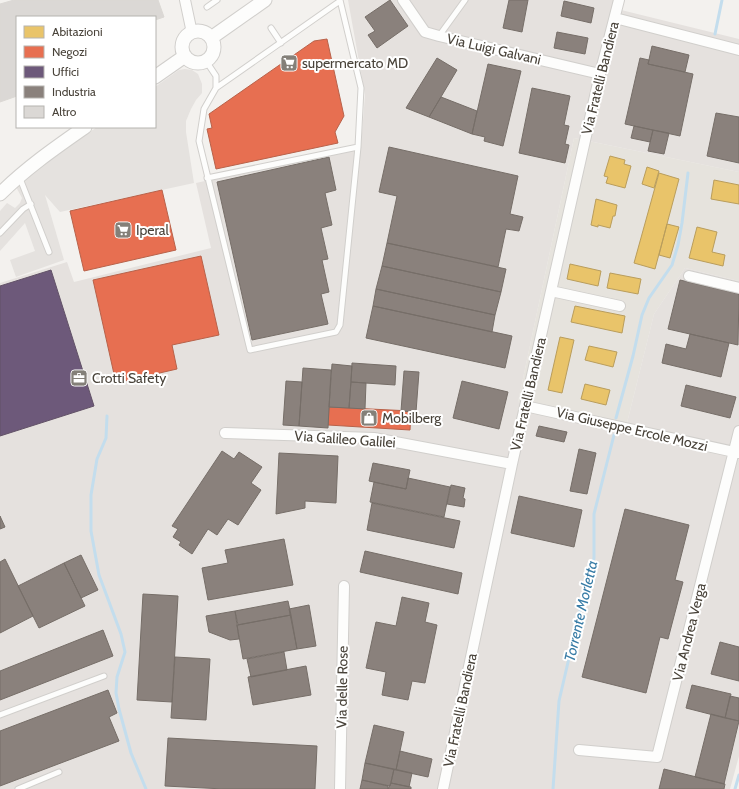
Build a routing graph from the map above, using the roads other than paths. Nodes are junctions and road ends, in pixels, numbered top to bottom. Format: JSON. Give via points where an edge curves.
{"nodes":[{"id":1,"x":185,"y":0,"type":"edge"},
{"id":2,"x":217,"y":0,"type":"edge"},
{"id":3,"x":265,"y":0,"type":"edge"},
{"id":4,"x":403,"y":0,"type":"edge"},
{"id":5,"x":465,"y":0,"type":"edge"},
{"id":6,"x":619,"y":0,"type":"edge"},
{"id":7,"x":340,"y":1,"type":"edge"},
{"id":8,"x":207,"y":7,"type":"dead end"},
{"id":9,"x":615,"y":18,"type":"junction"},
{"id":10,"x":271,"y":28,"type":"dead end"},
{"id":11,"x":192,"y":33,"type":"junction"},
{"id":12,"x":439,"y":36,"type":"junction"},
{"id":13,"x":211,"y":38,"type":"junction"},
{"id":14,"x":281,"y":43,"type":"junction"},
{"id":15,"x":739,"y":50,"type":"edge"},
{"id":16,"x":185,"y":56,"type":"junction"},
{"id":17,"x":206,"y":61,"type":"junction"},
{"id":18,"x":600,"y":74,"type":"junction"},
{"id":19,"x":156,"y":76,"type":"edge"},
{"id":20,"x":216,"y":88,"type":"junction"},
{"id":21,"x":84,"y":128,"type":"edge"},
{"id":22,"x":358,"y":147,"type":"junction"},
{"id":23,"x":19,"y":175,"type":"junction"},
{"id":24,"x":207,"y":178,"type":"junction"},
{"id":25,"x":0,"y":194,"type":"edge"},
{"id":26,"x":30,"y":204,"type":"junction"},
{"id":27,"x":0,"y":233,"type":"edge"},
{"id":28,"x":49,"y":252,"type":"dead end"},
{"id":29,"x":689,"y":276,"type":"dead end"},
{"id":30,"x":739,"y":288,"type":"edge"},
{"id":31,"x":551,"y":291,"type":"junction"},
{"id":32,"x":620,"y":306,"type":"dead end"},
{"id":33,"x":525,"y":406,"type":"junction"},
{"id":34,"x":739,"y":431,"type":"edge"},
{"id":35,"x":225,"y":433,"type":"dead end"},
{"id":36,"x":736,"y":453,"type":"edge"},
{"id":37,"x":512,"y":464,"type":"junction"},
{"id":38,"x":344,"y":586,"type":"dead end"},
{"id":39,"x":104,"y":676,"type":"dead end"},
{"id":40,"x":0,"y":715,"type":"edge"},
{"id":41,"x":579,"y":750,"type":"dead end"},
{"id":42,"x":58,"y":772,"type":"dead end"},
{"id":43,"x":18,"y":789,"type":"edge"},
{"id":44,"x":340,"y":789,"type":"edge"},
{"id":45,"x":443,"y":789,"type":"edge"}],
"edges":[{"from":1,"to":11,"type":"street"},
{"from":2,"to":8,"type":"lane"},
{"from":3,"to":13,"type":"street"},
{"from":4,"to":12,"type":"street","name":"Via Luigi Galvani","via":[[425,32]]},
{"from":5,"to":12,"type":"lane"},
{"from":6,"to":9,"type":"street","name":"Via Fratelli Bandiera"},
{"from":7,"to":14,"type":"lane"},
{"from":7,"to":22,"type":"lane","via":[[361,88]]},
{"from":9,"to":15,"type":"street"},
{"from":9,"to":18,"type":"street","name":"Via Fratelli Bandiera"},
{"from":10,"to":14,"type":"lane"},
{"from":11,"to":13,"type":"street","via":[[203,32]]},
{"from":11,"to":16,"type":"street","via":[[184,40],[182,48]]},
{"from":12,"to":18,"type":"street","name":"Via Luigi Galvani"},
{"from":13,"to":17,"type":"street","via":[[213,53]]},
{"from":14,"to":20,"type":"lane"},
{"from":16,"to":17,"type":"street","via":[[196,63]]},
{"from":16,"to":19,"type":"street"},
{"from":17,"to":20,"type":"lane","via":[[216,76]]},
{"from":18,"to":31,"type":"street","name":"Via Fratelli Bandiera"},
{"from":20,"to":24,"type":"lane","via":[[204,109],[198,141]]},
{"from":21,"to":23,"type":"street"},
{"from":22,"to":24,"type":"lane"},
{"from":22,"to":24,"type":"lane","via":[[340,325],[336,332],[250,350]]},
{"from":23,"to":25,"type":"street"},
{"from":23,"to":26,"type":"lane"},
{"from":26,"to":27,"type":"lane"},
{"from":26,"to":28,"type":"lane"},
{"from":29,"to":30,"type":"street"},
{"from":31,"to":32,"type":"street"},
{"from":31,"to":33,"type":"street","name":"Via Fratelli Bandiera"},
{"from":33,"to":36,"type":"street","name":"Via Giuseppe Ercole Mozzi"},
{"from":33,"to":37,"type":"street","name":"Via Fratelli Bandiera"},
{"from":34,"to":36,"type":"street","name":"Via Andrea Verga"},
{"from":35,"to":37,"type":"street","name":"Via Galileo Galilei","via":[[374,438]]},
{"from":36,"to":41,"type":"street","name":"Via Andrea Verga","via":[[657,757]]},
{"from":37,"to":45,"type":"street","name":"Via Fratelli Bandiera"},
{"from":38,"to":44,"type":"street","name":"Via delle Rose"},
{"from":39,"to":40,"type":"lane"},
{"from":42,"to":43,"type":"lane"}]}
